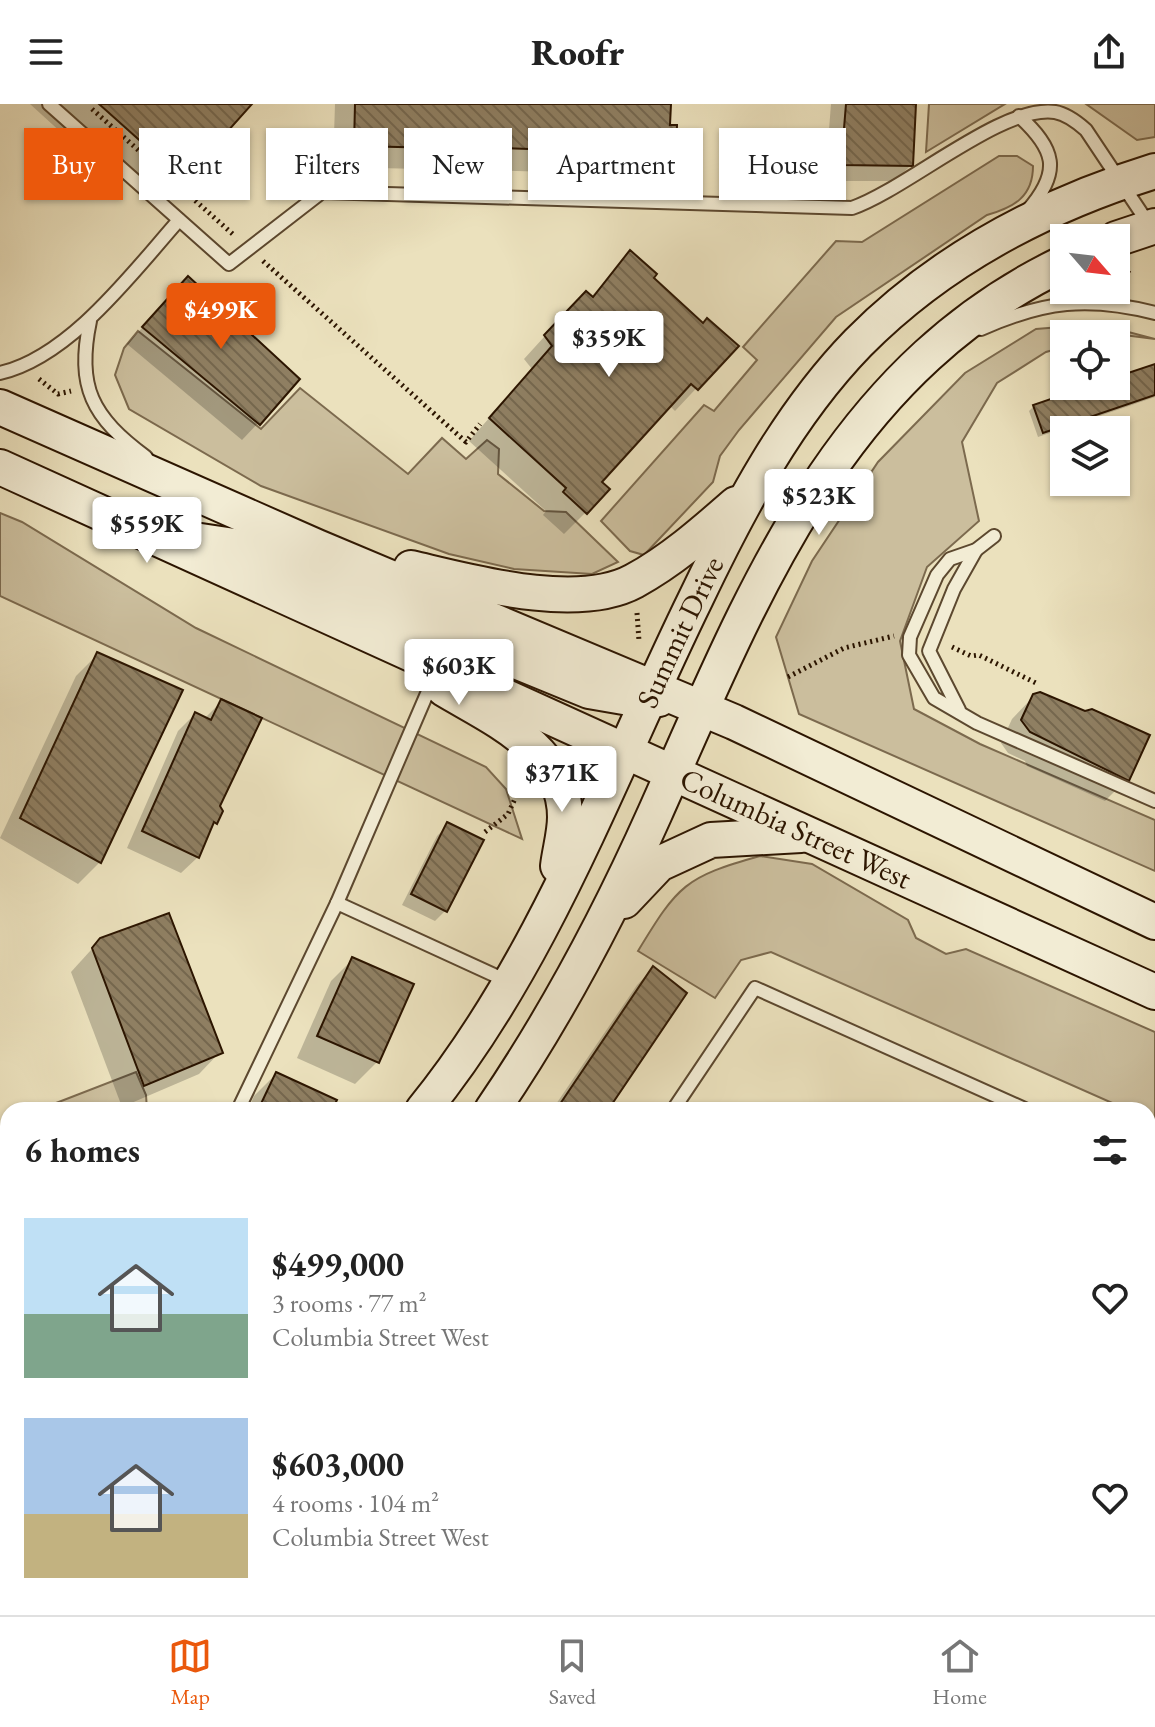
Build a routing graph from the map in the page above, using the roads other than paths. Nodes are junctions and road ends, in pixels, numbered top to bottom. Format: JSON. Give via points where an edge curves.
{"nodes":[{"id":1,"x":49,"y":104,"type":"edge"},
{"id":2,"x":1019,"y":116,"type":"junction"},
{"id":3,"x":1155,"y":171,"type":"edge"},
{"id":4,"x":1122,"y":181,"type":"junction"},
{"id":5,"x":179,"y":220,"type":"junction"},
{"id":6,"x":1013,"y":227,"type":"junction"},
{"id":7,"x":1154,"y":229,"type":"edge"},
{"id":8,"x":1130,"y":248,"type":"edge"},
{"id":9,"x":1050,"y":271,"type":"edge"},
{"id":10,"x":1155,"y":313,"type":"edge"},
{"id":11,"x":90,"y":321,"type":"junction"},
{"id":12,"x":924,"y":355,"type":"junction"},
{"id":13,"x":0,"y":373,"type":"edge"},
{"id":14,"x":0,"y":407,"type":"edge"},
{"id":15,"x":0,"y":467,"type":"edge"},
{"id":16,"x":751,"y":490,"type":"junction"},
{"id":17,"x":196,"y":494,"type":"junction"},
{"id":18,"x":146,"y":532,"type":"junction"},
{"id":19,"x":994,"y":536,"type":"dead end"},
{"id":20,"x":317,"y":547,"type":"junction"},
{"id":21,"x":976,"y":550,"type":"junction"},
{"id":22,"x":318,"y":611,"type":"junction"},
{"id":23,"x":432,"y":682,"type":"junction"},
{"id":24,"x":669,"y":698,"type":"junction"},
{"id":25,"x":959,"y":710,"type":"junction"},
{"id":26,"x":624,"y":750,"type":"junction"},
{"id":27,"x":674,"y":772,"type":"junction"},
{"id":28,"x":1155,"y":801,"type":"edge"},
{"id":29,"x":812,"y":835,"type":"junction"},
{"id":30,"x":337,"y":903,"type":"junction"},
{"id":31,"x":553,"y":903,"type":"junction"},
{"id":32,"x":1155,"y":922,"type":"edge"},
{"id":33,"x":602,"y":925,"type":"junction"},
{"id":34,"x":510,"y":983,"type":"junction"},
{"id":35,"x":1155,"y":992,"type":"edge"},
{"id":36,"x":242,"y":1102,"type":"edge"},
{"id":37,"x":429,"y":1102,"type":"edge"},
{"id":38,"x":497,"y":1102,"type":"edge"},
{"id":39,"x":678,"y":1102,"type":"edge"},
{"id":40,"x":1009,"y":1102,"type":"edge"}],
"edges":[{"from":1,"to":5,"type":"lane"},
{"from":2,"to":4,"type":"lane","via":[[1056,112],[1074,119]]},
{"from":2,"to":5,"type":"lane","via":[[879,198],[852,208],[322,192],[229,264]]},
{"from":2,"to":6,"type":"lane","via":[[1040,135],[1051,169],[1042,194]]},
{"from":3,"to":4,"type":"main road","name":"Summit Drive"},
{"from":4,"to":6,"type":"main road","name":"Summit Drive"},
{"from":4,"to":7,"type":"lane"},
{"from":5,"to":11,"type":"lane"},
{"from":6,"to":16,"type":"main road","name":"Summit Drive","via":[[941,273],[859,343],[795,422]]},
{"from":7,"to":8,"type":"main road"},
{"from":9,"to":12,"type":"main road","name":"Summit Drive","via":[[976,313]]},
{"from":10,"to":12,"type":"lane","via":[[1111,302],[1037,307]]},
{"from":11,"to":13,"type":"lane","via":[[17,369]]},
{"from":11,"to":17,"type":"lane","via":[[83,355],[87,390],[103,420]]},
{"from":12,"to":24,"type":"main road","name":"Summit Drive","via":[[870,413],[798,515],[718,674]]},
{"from":14,"to":17,"type":"main road"},
{"from":15,"to":18,"type":"main road","name":"Columbia Street West"},
{"from":16,"to":20,"type":"main road","via":[[692,542],[631,583],[580,595],[522,591]]},
{"from":16,"to":24,"type":"main road","name":"Summit Drive"},
{"from":17,"to":20,"type":"main road"},
{"from":18,"to":22,"type":"main road","name":"Columbia Street West"},
{"from":18,"to":24,"type":"main road","via":[[234,546],[589,691]]},
{"from":19,"to":21,"type":"lane"},
{"from":20,"to":24,"type":"main road"},
{"from":21,"to":25,"type":"lane","via":[[929,651]]},
{"from":21,"to":25,"type":"lane","via":[[950,559],[937,575],[910,637],[909,655],[934,698]]},
{"from":22,"to":23,"type":"main road"},
{"from":22,"to":26,"type":"main road","name":"Columbia Street West"},
{"from":23,"to":30,"type":"lane"},
{"from":23,"to":31,"type":"main road","via":[[517,733],[543,755],[557,779],[565,816]]},
{"from":24,"to":26,"type":"main road","name":"Summit Drive"},
{"from":24,"to":27,"type":"main road","name":"Summit Drive"},
{"from":24,"to":32,"type":"main road"},
{"from":25,"to":28,"type":"lane","via":[[977,723]]},
{"from":26,"to":27,"type":"main road","name":"Columbia Street West"},
{"from":26,"to":31,"type":"main road","name":"Summit Drive"},
{"from":27,"to":29,"type":"main road","name":"Columbia Street West"},
{"from":27,"to":33,"type":"main road","name":"Summit Drive"},
{"from":29,"to":33,"type":"main road","via":[[711,840],[659,864]]},
{"from":29,"to":35,"type":"main road","name":"Columbia Street West"},
{"from":30,"to":34,"type":"lane"},
{"from":30,"to":36,"type":"lane"},
{"from":31,"to":34,"type":"main road","name":"Summit Drive"},
{"from":33,"to":38,"type":"main road","name":"Summit Drive","via":[[557,1009]]},
{"from":34,"to":37,"type":"main road","name":"Summit Drive"},
{"from":39,"to":40,"type":"lane","via":[[755,988]]}]}
